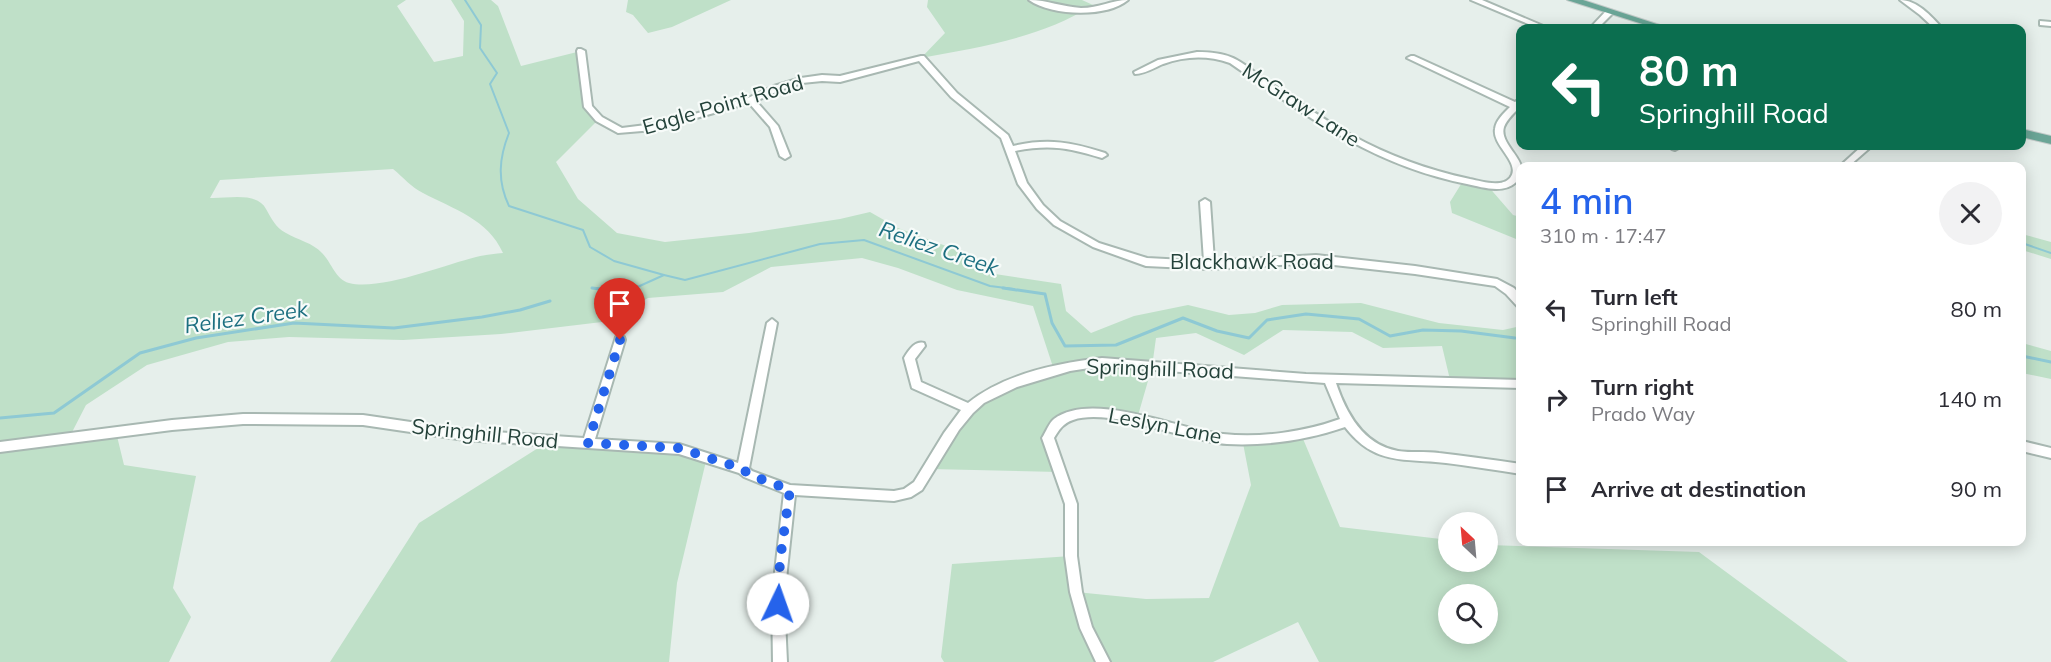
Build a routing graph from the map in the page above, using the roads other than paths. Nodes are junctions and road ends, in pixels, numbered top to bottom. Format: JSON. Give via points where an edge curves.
{"nodes":[{"id":1,"x":1033,"y":0,"type":"edge"},
{"id":2,"x":1124,"y":0,"type":"edge"},
{"id":3,"x":1475,"y":0,"type":"edge"},
{"id":4,"x":1572,"y":0,"type":"edge"},
{"id":5,"x":1905,"y":0,"type":"edge"},
{"id":6,"x":1609,"y":13,"type":"junction"},
{"id":7,"x":1534,"y":24,"type":"edge"},
{"id":8,"x":1598,"y":24,"type":"edge"},
{"id":9,"x":1649,"y":24,"type":"edge"},
{"id":10,"x":1934,"y":24,"type":"edge"},
{"id":11,"x":581,"y":51,"type":"dead end"},
{"id":12,"x":921,"y":58,"type":"joint"},
{"id":13,"x":1411,"y":58,"type":"dead end"},
{"id":14,"x":1138,"y":72,"type":"dead end"},
{"id":15,"x":751,"y":100,"type":"junction"},
{"id":16,"x":1516,"y":103,"type":"edge"},
{"id":17,"x":1516,"y":107,"type":"edge"},
{"id":18,"x":2026,"y":134,"type":"edge"},
{"id":19,"x":2051,"y":140,"type":"edge"},
{"id":20,"x":1011,"y":148,"type":"junction"},
{"id":21,"x":1862,"y":150,"type":"edge"},
{"id":22,"x":1102,"y":155,"type":"dead end"},
{"id":23,"x":785,"y":156,"type":"dead end"},
{"id":24,"x":1516,"y":162,"type":"edge"},
{"id":25,"x":1849,"y":162,"type":"edge"},
{"id":26,"x":1516,"y":174,"type":"edge"},
{"id":27,"x":1205,"y":201,"type":"dead end"},
{"id":28,"x":1209,"y":266,"type":"junction"},
{"id":29,"x":1516,"y":298,"type":"edge"},
{"id":30,"x":772,"y":322,"type":"dead end"},
{"id":31,"x":620,"y":340,"type":"dead end"},
{"id":32,"x":920,"y":346,"type":"dead end"},
{"id":33,"x":1329,"y":379,"type":"junction"},
{"id":34,"x":1516,"y":384,"type":"edge"},
{"id":35,"x":969,"y":409,"type":"junction"},
{"id":36,"x":1346,"y":422,"type":"junction"},
{"id":37,"x":588,"y":443,"type":"junction"},
{"id":38,"x":0,"y":447,"type":"edge"},
{"id":39,"x":2026,"y":447,"type":"edge"},
{"id":40,"x":2051,"y":453,"type":"edge"},
{"id":41,"x":1516,"y":468,"type":"edge"},
{"id":42,"x":743,"y":469,"type":"junction"},
{"id":43,"x":790,"y":490,"type":"junction"},
{"id":44,"x":780,"y":662,"type":"edge"},
{"id":45,"x":1103,"y":662,"type":"edge"}],
"edges":[{"from":1,"to":2,"type":"street","via":[[1073,10],[1099,9]]},
{"from":3,"to":7,"type":"street"},
{"from":4,"to":6,"type":"main road"},
{"from":5,"to":10,"type":"street"},
{"from":6,"to":8,"type":"street"},
{"from":6,"to":9,"type":"main road"},
{"from":11,"to":15,"type":"street","name":"Eagle Point Road","via":[[588,107],[598,119],[621,131],[654,127]]},
{"from":12,"to":15,"type":"street","name":"Eagle Point Road","via":[[840,79],[801,81]]},
{"from":12,"to":20,"type":"street","name":"Blackhawk Road","via":[[954,95],[1005,137]]},
{"from":13,"to":16,"type":"street"},
{"from":14,"to":26,"type":"street","name":"McGraw Lane","via":[[1191,54],[1220,55],[1366,148],[1463,181],[1495,186],[1508,184]]},
{"from":15,"to":23,"type":"street","via":[[774,126]]},
{"from":17,"to":24,"type":"street","name":"McGraw Lane","via":[[1499,130],[1500,139]]},
{"from":18,"to":19,"type":"main road"},
{"from":20,"to":22,"type":"street","via":[[1041,142],[1070,144]]},
{"from":20,"to":28,"type":"street","name":"Blackhawk Road","via":[[1023,184],[1058,223],[1096,245],[1146,262]]},
{"from":21,"to":25,"type":"street"},
{"from":27,"to":28,"type":"street"},
{"from":28,"to":29,"type":"street","name":"Blackhawk Road","via":[[1316,259],[1497,283]]},
{"from":30,"to":42,"type":"street"},
{"from":31,"to":37,"type":"street"},
{"from":32,"to":35,"type":"street","via":[[909,358],[916,385]]},
{"from":33,"to":34,"type":"street","name":"Springhill Road"},
{"from":33,"to":35,"type":"street","name":"Springhill Road","via":[[1102,362],[1054,370],[985,397]]},
{"from":33,"to":36,"type":"street"},
{"from":35,"to":43,"type":"street","name":"Springhill Road","via":[[918,486],[907,493],[894,496]]},
{"from":36,"to":41,"type":"street","via":[[1365,441],[1392,454]]},
{"from":36,"to":45,"type":"street","name":"Leslyn Lane","via":[[1301,434],[1226,439],[1118,414],[1074,414],[1051,426],[1048,438],[1071,504],[1076,592],[1086,628]]},
{"from":37,"to":38,"type":"street","name":"Springhill Road","via":[[465,435],[363,420],[243,419]]},
{"from":37,"to":42,"type":"street","name":"Springhill Road","via":[[679,448]]},
{"from":39,"to":40,"type":"street"},
{"from":42,"to":43,"type":"street","name":"Springhill Road"},
{"from":43,"to":44,"type":"street","via":[[780,560],[776,633]]}]}
